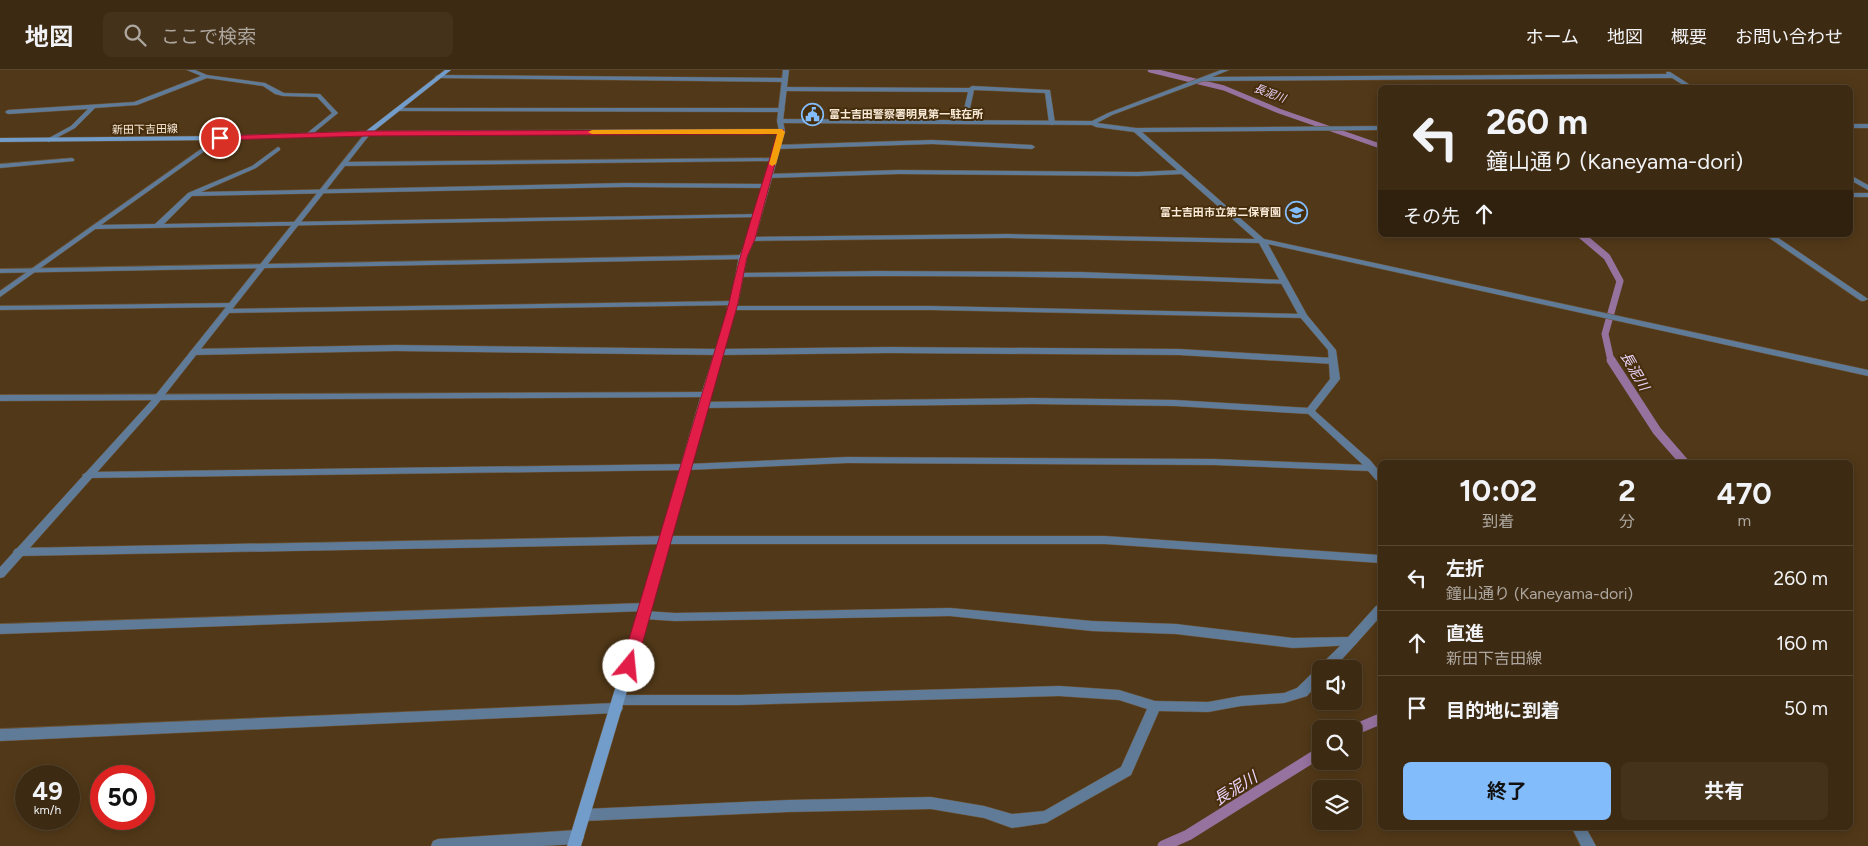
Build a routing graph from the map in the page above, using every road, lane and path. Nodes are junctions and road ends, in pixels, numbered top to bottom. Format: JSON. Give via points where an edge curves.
{"nodes":[{"id":1,"x":190,"y":70,"type":"edge"},
{"id":2,"x":448,"y":70,"type":"edge"},
{"id":3,"x":786,"y":70,"type":"edge"},
{"id":4,"x":1226,"y":70,"type":"edge"},
{"id":5,"x":1663,"y":70,"type":"edge"},
{"id":6,"x":206,"y":76,"type":"junction"},
{"id":7,"x":1674,"y":76,"type":"junction"},
{"id":8,"x":438,"y":77,"type":"junction"},
{"id":9,"x":785,"y":80,"type":"junction"},
{"id":10,"x":1201,"y":80,"type":"junction"},
{"id":11,"x":1688,"y":85,"type":"edge"},
{"id":12,"x":784,"y":89,"type":"junction"},
{"id":13,"x":971,"y":90,"type":"junction"},
{"id":14,"x":92,"y":108,"type":"junction"},
{"id":15,"x":397,"y":110,"type":"junction"},
{"id":16,"x":782,"y":110,"type":"junction"},
{"id":17,"x":8,"y":112,"type":"dead end"},
{"id":18,"x":964,"y":122,"type":"junction"},
{"id":19,"x":1052,"y":123,"type":"junction"},
{"id":20,"x":1094,"y":123,"type":"junction"},
{"id":21,"x":781,"y":126,"type":"junction"},
{"id":22,"x":1853,"y":126,"type":"edge"},
{"id":23,"x":1868,"y":126,"type":"edge"},
{"id":24,"x":1378,"y":128,"type":"edge"},
{"id":25,"x":1136,"y":130,"type":"junction"},
{"id":26,"x":368,"y":134,"type":"junction"},
{"id":27,"x":308,"y":136,"type":"junction"},
{"id":28,"x":220,"y":138,"type":"junction"},
{"id":29,"x":0,"y":140,"type":"edge"},
{"id":30,"x":49,"y":140,"type":"junction"},
{"id":31,"x":777,"y":147,"type":"junction"},
{"id":32,"x":1032,"y":147,"type":"dead end"},
{"id":33,"x":278,"y":149,"type":"dead end"},
{"id":34,"x":774,"y":159,"type":"junction"},
{"id":35,"x":72,"y":160,"type":"dead end"},
{"id":36,"x":344,"y":164,"type":"junction"},
{"id":37,"x":0,"y":166,"type":"edge"},
{"id":38,"x":1182,"y":172,"type":"junction"},
{"id":39,"x":1853,"y":179,"type":"edge"},
{"id":40,"x":767,"y":181,"type":"junction"},
{"id":41,"x":1868,"y":188,"type":"edge"},
{"id":42,"x":322,"y":192,"type":"junction"},
{"id":43,"x":190,"y":194,"type":"junction"},
{"id":44,"x":1853,"y":195,"type":"edge"},
{"id":45,"x":1868,"y":195,"type":"edge"},
{"id":46,"x":758,"y":215,"type":"junction"},
{"id":47,"x":297,"y":223,"type":"junction"},
{"id":48,"x":157,"y":226,"type":"junction"},
{"id":49,"x":96,"y":227,"type":"junction"},
{"id":50,"x":1772,"y":237,"type":"edge"},
{"id":51,"x":751,"y":239,"type":"junction"},
{"id":52,"x":1262,"y":241,"type":"junction"},
{"id":53,"x":743,"y":257,"type":"junction"},
{"id":54,"x":261,"y":267,"type":"junction"},
{"id":55,"x":35,"y":271,"type":"junction"},
{"id":56,"x":0,"y":272,"type":"edge"},
{"id":57,"x":741,"y":275,"type":"junction"},
{"id":58,"x":1285,"y":282,"type":"junction"},
{"id":59,"x":0,"y":295,"type":"edge"},
{"id":60,"x":1864,"y":299,"type":"dead end"},
{"id":61,"x":733,"y":306,"type":"junction"},
{"id":62,"x":0,"y":308,"type":"edge"},
{"id":63,"x":229,"y":308,"type":"junction"},
{"id":64,"x":1303,"y":316,"type":"junction"},
{"id":65,"x":194,"y":352,"type":"junction"},
{"id":66,"x":719,"y":352,"type":"junction"},
{"id":67,"x":1333,"y":361,"type":"junction"},
{"id":68,"x":1868,"y":373,"type":"edge"},
{"id":69,"x":0,"y":398,"type":"edge"},
{"id":70,"x":158,"y":398,"type":"junction"},
{"id":71,"x":705,"y":400,"type":"junction"},
{"id":72,"x":1310,"y":411,"type":"junction"},
{"id":73,"x":686,"y":467,"type":"junction"},
{"id":74,"x":1369,"y":468,"type":"junction"},
{"id":75,"x":87,"y":475,"type":"junction"},
{"id":76,"x":1378,"y":476,"type":"edge"},
{"id":77,"x":666,"y":540,"type":"junction"},
{"id":78,"x":19,"y":552,"type":"junction"},
{"id":79,"x":1378,"y":559,"type":"edge"},
{"id":80,"x":0,"y":574,"type":"edge"},
{"id":81,"x":645,"y":611,"type":"junction"},
{"id":82,"x":1378,"y":611,"type":"edge"},
{"id":83,"x":0,"y":629,"type":"edge"},
{"id":84,"x":1351,"y":642,"type":"junction"},
{"id":85,"x":1334,"y":660,"type":"edge"},
{"id":86,"x":1312,"y":681,"type":"edge"},
{"id":87,"x":617,"y":704,"type":"junction"},
{"id":88,"x":1155,"y":706,"type":"junction"},
{"id":89,"x":0,"y":735,"type":"edge"},
{"id":90,"x":584,"y":814,"type":"junction"},
{"id":91,"x":1580,"y":830,"type":"edge"},
{"id":92,"x":576,"y":841,"type":"edge"},
{"id":93,"x":438,"y":846,"type":"edge"},
{"id":94,"x":1589,"y":846,"type":"edge"}],
"edges":[{"from":1,"to":6,"type":"street"},
{"from":2,"to":8,"type":"main road"},
{"from":3,"to":9,"type":"street"},
{"from":4,"to":10,"type":"street"},
{"from":5,"to":7,"type":"street"},
{"from":6,"to":14,"type":"street","via":[[135,104]]},
{"from":6,"to":27,"type":"street","via":[[265,85],[279,94],[318,95],[335,113]]},
{"from":7,"to":10,"type":"street"},
{"from":7,"to":11,"type":"street"},
{"from":8,"to":9,"type":"street"},
{"from":8,"to":15,"type":"main road"},
{"from":9,"to":12,"type":"street"},
{"from":10,"to":20,"type":"street"},
{"from":12,"to":13,"type":"street"},
{"from":12,"to":16,"type":"street"},
{"from":13,"to":18,"type":"street"},
{"from":13,"to":19,"type":"street","via":[[1048,91]]},
{"from":14,"to":17,"type":"street"},
{"from":14,"to":30,"type":"street","via":[[73,127]]},
{"from":15,"to":16,"type":"street"},
{"from":15,"to":26,"type":"main road"},
{"from":16,"to":21,"type":"street"},
{"from":18,"to":19,"type":"street"},
{"from":18,"to":21,"type":"street"},
{"from":19,"to":20,"type":"street"},
{"from":20,"to":25,"type":"street"},
{"from":21,"to":26,"type":"main road","name":"新田下吉田線"},
{"from":21,"to":31,"type":"main road"},
{"from":22,"to":23,"type":"street"},
{"from":24,"to":25,"type":"street"},
{"from":25,"to":38,"type":"street"},
{"from":26,"to":27,"type":"main road","name":"新田下吉田線"},
{"from":26,"to":36,"type":"street"},
{"from":27,"to":28,"type":"main road","name":"新田下吉田線"},
{"from":28,"to":30,"type":"main road","name":"新田下吉田線"},
{"from":28,"to":49,"type":"street"},
{"from":29,"to":30,"type":"main road","name":"新田下吉田線"},
{"from":31,"to":32,"type":"street","via":[[932,142]]},
{"from":31,"to":34,"type":"main road"},
{"from":33,"to":43,"type":"street","via":[[254,167]]},
{"from":34,"to":36,"type":"street"},
{"from":34,"to":40,"type":"main road"},
{"from":35,"to":37,"type":"street"},
{"from":36,"to":42,"type":"street"},
{"from":38,"to":40,"type":"street","via":[[899,172]]},
{"from":38,"to":52,"type":"street"},
{"from":39,"to":41,"type":"street"},
{"from":40,"to":42,"type":"street"},
{"from":40,"to":46,"type":"main road"},
{"from":42,"to":43,"type":"street"},
{"from":42,"to":47,"type":"street"},
{"from":43,"to":48,"type":"street"},
{"from":44,"to":45,"type":"street"},
{"from":46,"to":47,"type":"street"},
{"from":46,"to":51,"type":"main road"},
{"from":47,"to":48,"type":"street"},
{"from":47,"to":54,"type":"street"},
{"from":48,"to":49,"type":"street"},
{"from":49,"to":55,"type":"street"},
{"from":50,"to":60,"type":"street"},
{"from":51,"to":52,"type":"street","via":[[1006,236]]},
{"from":51,"to":53,"type":"main road"},
{"from":52,"to":58,"type":"street"},
{"from":52,"to":68,"type":"street"},
{"from":53,"to":54,"type":"street"},
{"from":53,"to":57,"type":"main road"},
{"from":54,"to":55,"type":"street"},
{"from":54,"to":63,"type":"street"},
{"from":55,"to":56,"type":"street"},
{"from":55,"to":59,"type":"street"},
{"from":57,"to":58,"type":"street","via":[[926,272]]},
{"from":57,"to":61,"type":"main road"},
{"from":58,"to":64,"type":"street"},
{"from":61,"to":63,"type":"street"},
{"from":61,"to":64,"type":"street"},
{"from":61,"to":66,"type":"main road"},
{"from":62,"to":63,"type":"street"},
{"from":63,"to":65,"type":"street"},
{"from":64,"to":67,"type":"street","via":[[1332,350]]},
{"from":65,"to":66,"type":"street","via":[[396,348]]},
{"from":65,"to":70,"type":"street"},
{"from":66,"to":67,"type":"street","via":[[1179,352]]},
{"from":66,"to":71,"type":"main road"},
{"from":67,"to":72,"type":"street","via":[[1335,380]]},
{"from":69,"to":70,"type":"street"},
{"from":70,"to":71,"type":"street"},
{"from":70,"to":75,"type":"street"},
{"from":71,"to":72,"type":"street","via":[[1175,403]]},
{"from":71,"to":73,"type":"main road"},
{"from":72,"to":74,"type":"street"},
{"from":73,"to":74,"type":"street","via":[[847,460],[1214,462]]},
{"from":73,"to":75,"type":"street"},
{"from":73,"to":77,"type":"main road"},
{"from":74,"to":76,"type":"street"},
{"from":75,"to":78,"type":"street"},
{"from":77,"to":78,"type":"street"},
{"from":77,"to":79,"type":"street","via":[[1105,540]]},
{"from":77,"to":81,"type":"main road"},
{"from":78,"to":80,"type":"street"},
{"from":81,"to":83,"type":"street"},
{"from":81,"to":84,"type":"street","via":[[674,617],[950,612],[1092,626],[1176,629],[1293,643]]},
{"from":81,"to":87,"type":"main road"},
{"from":82,"to":84,"type":"street"},
{"from":84,"to":85,"type":"street"},
{"from":86,"to":88,"type":"street","via":[[1302,692],[1284,698],[1208,707]]},
{"from":87,"to":88,"type":"street","via":[[1059,691],[1119,695]]},
{"from":87,"to":89,"type":"street"},
{"from":87,"to":90,"type":"main road"},
{"from":88,"to":90,"type":"street","via":[[1126,770],[1046,817],[1012,821],[984,812],[931,803]]},
{"from":90,"to":92,"type":"main road"},
{"from":91,"to":94,"type":"street"},
{"from":92,"to":93,"type":"street"}]}
